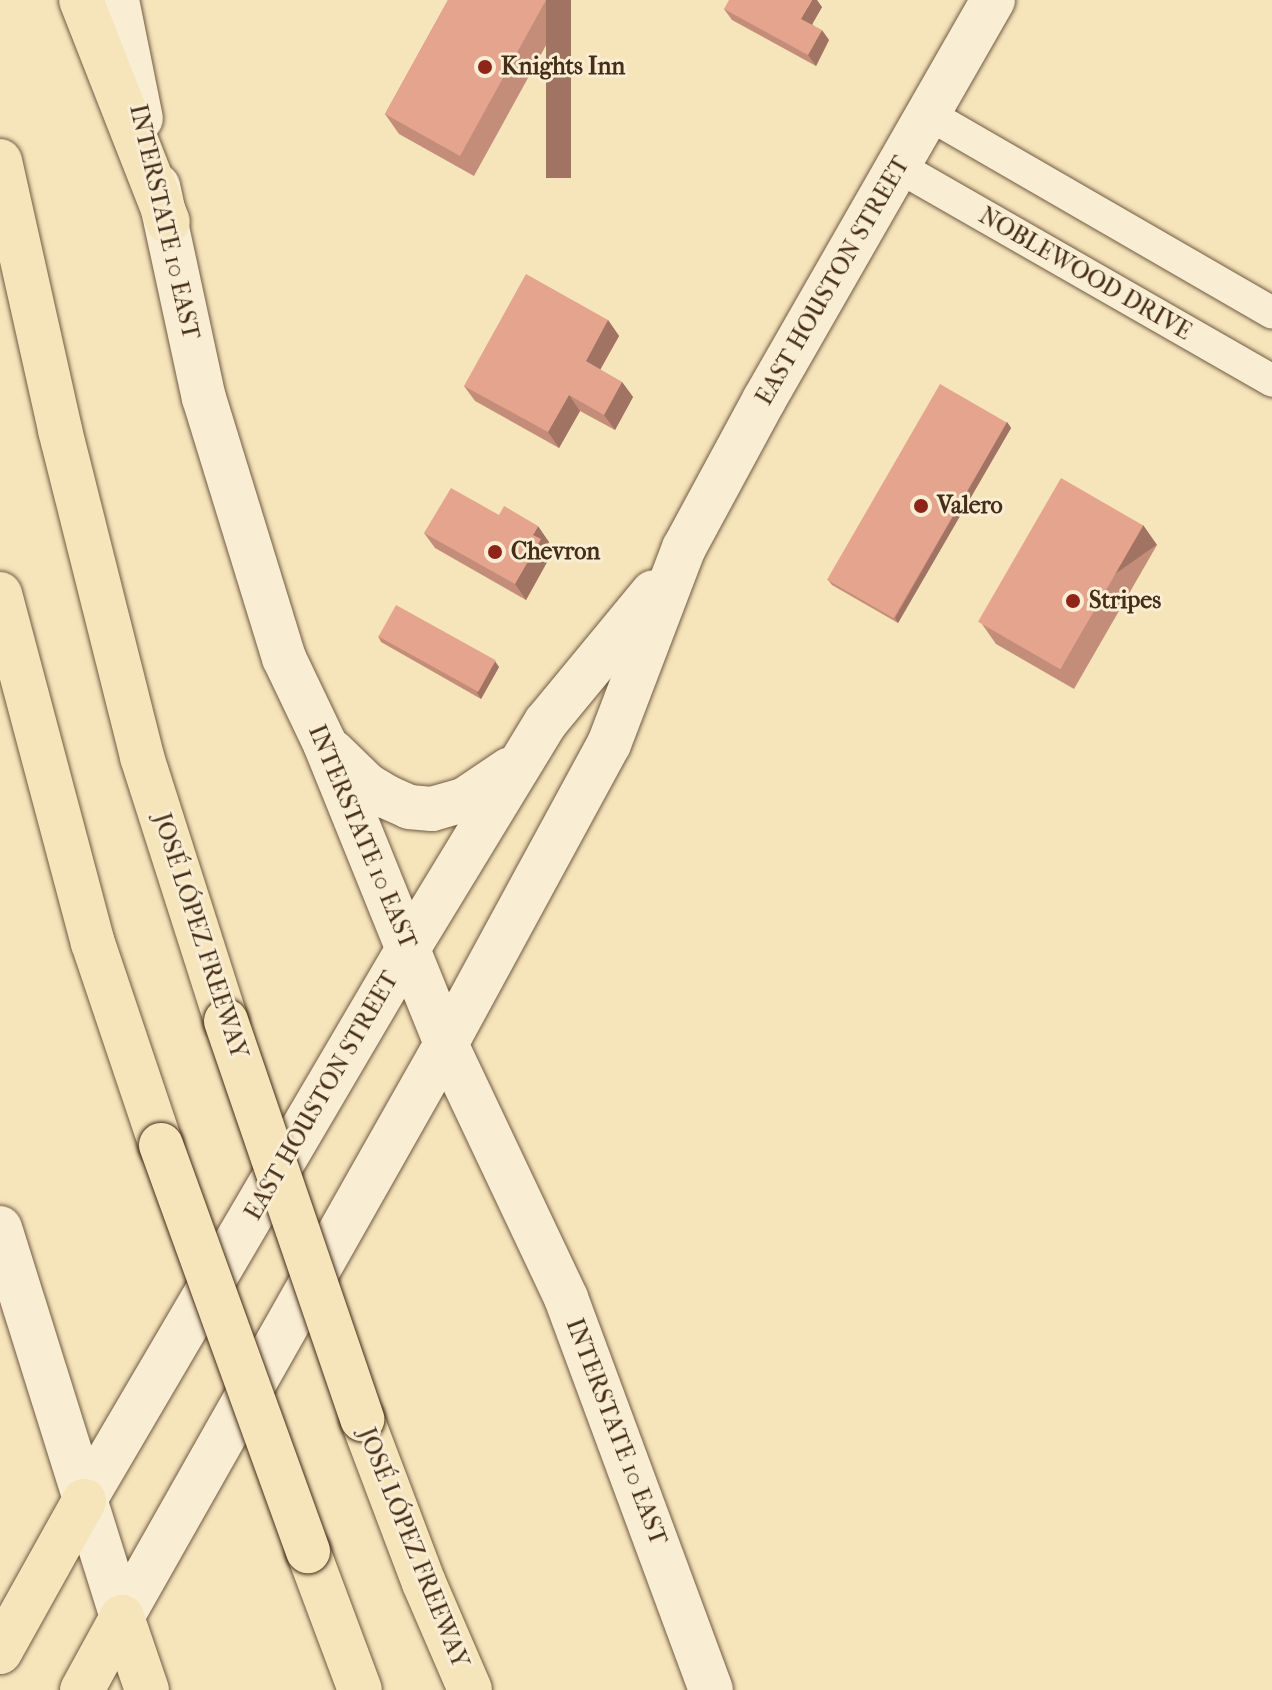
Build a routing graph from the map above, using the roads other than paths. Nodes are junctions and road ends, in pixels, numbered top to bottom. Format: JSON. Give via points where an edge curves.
{"nodes":[{"id":1,"x":81,"y":0,"type":"edge"},
{"id":2,"x":117,"y":0,"type":"edge"},
{"id":3,"x":993,"y":0,"type":"edge"},
{"id":4,"x":928,"y":114,"type":"junction"},
{"id":5,"x":0,"y":161,"type":"edge"},
{"id":6,"x":899,"y":167,"type":"junction"},
{"id":7,"x":168,"y":222,"type":"junction"},
{"id":8,"x":1272,"y":313,"type":"edge"},
{"id":9,"x":1272,"y":381,"type":"edge"},
{"id":10,"x":677,"y":564,"type":"junction"},
{"id":11,"x":0,"y":594,"type":"edge"},
{"id":12,"x":325,"y":744,"type":"junction"},
{"id":13,"x":522,"y":761,"type":"junction"},
{"id":14,"x":409,"y":947,"type":"junction"},
{"id":15,"x":446,"y":1044,"type":"junction"},
{"id":16,"x":0,"y":1228,"type":"edge"},
{"id":17,"x":84,"y":1501,"type":"junction"},
{"id":18,"x":122,"y":1617,"type":"junction"},
{"id":19,"x":0,"y":1652,"type":"edge"},
{"id":20,"x":82,"y":1690,"type":"edge"},
{"id":21,"x":147,"y":1690,"type":"edge"},
{"id":22,"x":360,"y":1690,"type":"edge"},
{"id":23,"x":470,"y":1690,"type":"edge"},
{"id":24,"x":711,"y":1690,"type":"edge"}],
"edges":[{"from":1,"to":7,"type":"main road"},
{"from":2,"to":7,"type":"main road","name":"INTERSTATE 10 EAST","via":[[134,95]]},
{"from":3,"to":4,"type":"main road","name":"EAST HOUSTON STREET"},
{"from":4,"to":6,"type":"main road","name":"EAST HOUSTON STREET"},
{"from":4,"to":8,"type":"street"},
{"from":5,"to":23,"type":"main road","name":"JOSÉ LÓPEZ FREEWAY","bridge":true,"via":[[142,757],[362,1419]]},
{"from":6,"to":9,"type":"street","name":"NOBLEWOOD DRIVE"},
{"from":6,"to":10,"type":"main road","name":"EAST HOUSTON STREET","via":[[764,400]]},
{"from":7,"to":12,"type":"main road","name":"INTERSTATE 10 EAST","via":[[204,398],[284,658]]},
{"from":10,"to":13,"type":"main road","name":"EAST HOUSTON STREET","via":[[546,722]]},
{"from":10,"to":15,"type":"main road","name":"EAST HOUSTON STREET","via":[[609,744]]},
{"from":11,"to":22,"type":"main road","bridge":true,"via":[[93,943]]},
{"from":12,"to":13,"type":"main road","via":[[367,785],[409,807],[432,809],[464,800]]},
{"from":12,"to":14,"type":"main road","name":"INTERSTATE 10 EAST"},
{"from":13,"to":14,"type":"main road","name":"EAST HOUSTON STREET"},
{"from":14,"to":15,"type":"main road","name":"INTERSTATE 10 EAST"},
{"from":14,"to":17,"type":"main road","name":"EAST HOUSTON STREET"},
{"from":15,"to":18,"type":"main road","name":"EAST HOUSTON STREET"},
{"from":15,"to":24,"type":"main road","name":"INTERSTATE 10 EAST","via":[[566,1298]]},
{"from":16,"to":17,"type":"main road"},
{"from":17,"to":18,"type":"main road"},
{"from":17,"to":19,"type":"main road","name":"EAST HOUSTON STREET"},
{"from":18,"to":20,"type":"main road","name":"EAST HOUSTON STREET"},
{"from":18,"to":21,"type":"main road"}]}
